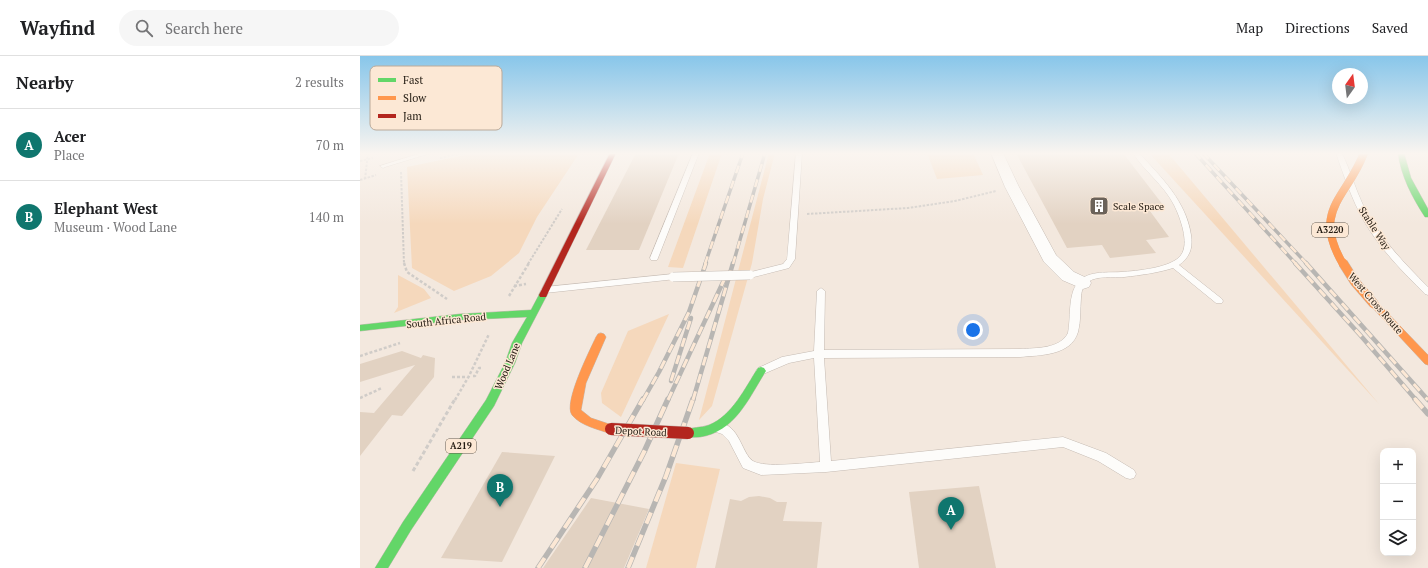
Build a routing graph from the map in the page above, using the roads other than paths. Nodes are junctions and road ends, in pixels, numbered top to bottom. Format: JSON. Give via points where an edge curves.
{"nodes":[{"id":1,"x":601,"y":177,"type":"edge"},
{"id":2,"x":686,"y":177,"type":"edge"},
{"id":3,"x":797,"y":177,"type":"edge"},
{"id":4,"x":1008,"y":177,"type":"edge"},
{"id":5,"x":1156,"y":177,"type":"edge"},
{"id":6,"x":1348,"y":177,"type":"edge"},
{"id":7,"x":1352,"y":177,"type":"edge"},
{"id":8,"x":1406,"y":177,"type":"edge"},
{"id":9,"x":1428,"y":215,"type":"edge"},
{"id":10,"x":654,"y":258,"type":"dead end"},
{"id":11,"x":1174,"y":264,"type":"junction"},
{"id":12,"x":1083,"y":283,"type":"junction"},
{"id":13,"x":545,"y":290,"type":"junction"},
{"id":14,"x":821,"y":291,"type":"dead end"},
{"id":15,"x":1428,"y":292,"type":"edge"},
{"id":16,"x":1219,"y":301,"type":"dead end"},
{"id":17,"x":532,"y":313,"type":"junction"},
{"id":18,"x":360,"y":328,"type":"edge"},
{"id":19,"x":601,"y":337,"type":"dead end"},
{"id":20,"x":820,"y":354,"type":"junction"},
{"id":21,"x":1428,"y":361,"type":"edge"},
{"id":22,"x":761,"y":370,"type":"joint"},
{"id":23,"x":716,"y":427,"type":"junction"},
{"id":24,"x":826,"y":466,"type":"junction"},
{"id":25,"x":1130,"y":474,"type":"dead end"},
{"id":26,"x":381,"y":568,"type":"edge"}],
"edges":[{"from":1,"to":13,"type":"main road","name":"Wood Lane","number":"A219"},
{"from":2,"to":10,"type":"lane"},
{"from":3,"to":13,"type":"lane","bridge":true,"via":[[791,259],[786,266],[750,275],[673,277]]},
{"from":4,"to":12,"type":"street","via":[[1050,258],[1068,276]]},
{"from":5,"to":11,"type":"lane","via":[[1175,199],[1187,225],[1188,247],[1183,258]]},
{"from":6,"to":15,"type":"lane","name":"Stable Way","via":[[1361,210],[1371,226],[1396,260]]},
{"from":7,"to":21,"type":"main road","name":"West Cross Route","number":"A3220","bridge":true,"via":[[1332,211],[1331,234],[1335,249],[1356,284]]},
{"from":8,"to":9,"type":"main road"},
{"from":11,"to":12,"type":"lane","via":[[1152,270],[1098,276]]},
{"from":11,"to":16,"type":"lane"},
{"from":12,"to":20,"type":"lane","via":[[1078,291],[1074,334],[1064,345],[1044,351]]},
{"from":13,"to":17,"type":"main road","name":"Wood Lane","number":"A219"},
{"from":14,"to":20,"type":"lane"},
{"from":17,"to":18,"type":"main road","name":"South Africa Road","via":[[460,317]]},
{"from":17,"to":26,"type":"main road","name":"Wood Lane","number":"A219","via":[[490,403]]},
{"from":19,"to":23,"type":"main road","name":"Depot Road","bridge":true,"via":[[578,387],[575,400],[576,412],[587,421],[611,429],[688,433]]},
{"from":20,"to":22,"type":"lane","via":[[799,356]]},
{"from":20,"to":24,"type":"lane"},
{"from":22,"to":23,"type":"main road","via":[[739,406]]},
{"from":23,"to":24,"type":"lane","via":[[725,430],[733,438],[747,464],[761,470]]},
{"from":24,"to":25,"type":"lane","via":[[1063,442],[1102,457]]}]}
